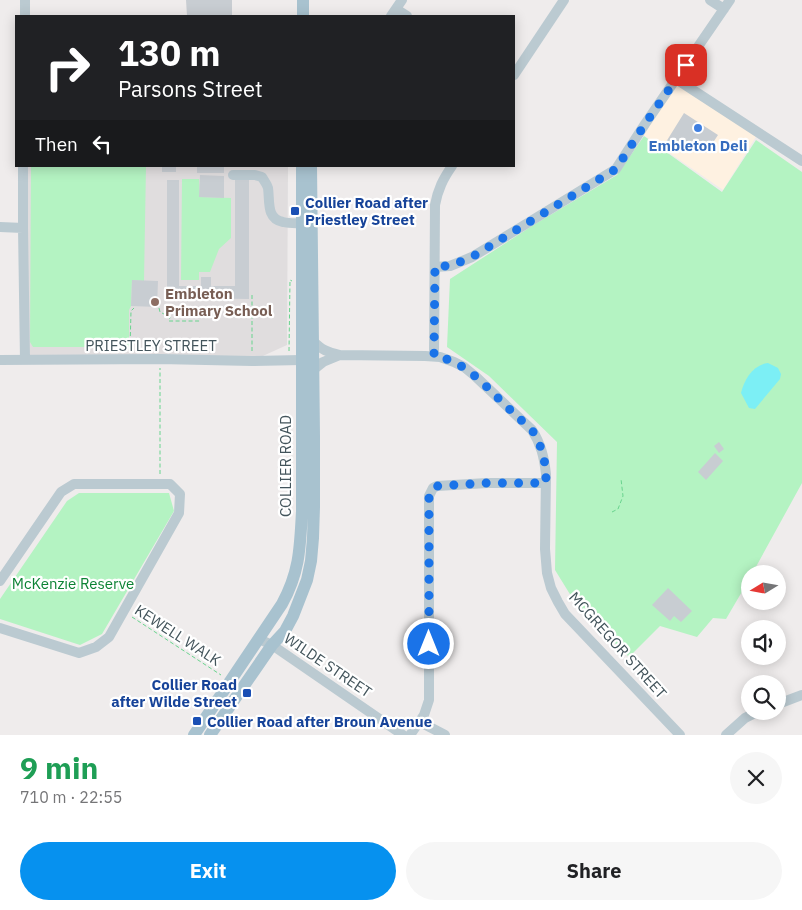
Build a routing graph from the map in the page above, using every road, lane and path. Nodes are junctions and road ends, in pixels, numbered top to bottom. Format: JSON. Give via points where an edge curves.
{"nodes":[{"id":1,"x":25,"y":0,"type":"edge"},
{"id":2,"x":303,"y":0,"type":"edge"},
{"id":3,"x":311,"y":0,"type":"edge"},
{"id":4,"x":402,"y":0,"type":"edge"},
{"id":5,"x":564,"y":0,"type":"edge"},
{"id":6,"x":710,"y":0,"type":"edge"},
{"id":7,"x":727,"y":4,"type":"edge"},
{"id":8,"x":394,"y":13,"type":"edge"},
{"id":9,"x":25,"y":15,"type":"edge"},
{"id":10,"x":303,"y":15,"type":"edge"},
{"id":11,"x":311,"y":15,"type":"edge"},
{"id":12,"x":515,"y":74,"type":"edge"},
{"id":13,"x":676,"y":78,"type":"junction"},
{"id":14,"x":801,"y":158,"type":"edge"},
{"id":15,"x":24,"y":167,"type":"edge"},
{"id":16,"x":302,"y":167,"type":"edge"},
{"id":17,"x":311,"y":167,"type":"edge"},
{"id":18,"x":451,"y":167,"type":"edge"},
{"id":19,"x":233,"y":174,"type":"dead end"},
{"id":20,"x":306,"y":223,"type":"junction"},
{"id":21,"x":0,"y":227,"type":"edge"},
{"id":22,"x":23,"y":228,"type":"junction"},
{"id":23,"x":435,"y":266,"type":"junction"},
{"id":24,"x":252,"y":295,"type":"dead end"},
{"id":25,"x":134,"y":308,"type":"dead end"},
{"id":26,"x":160,"y":308,"type":"dead end"},
{"id":27,"x":200,"y":321,"type":"dead end"},
{"id":28,"x":313,"y":340,"type":"junction"},
{"id":29,"x":130,"y":349,"type":"dead end"},
{"id":30,"x":340,"y":355,"type":"junction"},
{"id":31,"x":434,"y":356,"type":"junction"},
{"id":32,"x":160,"y":359,"type":"junction"},
{"id":33,"x":0,"y":360,"type":"edge"},
{"id":34,"x":25,"y":360,"type":"junction"},
{"id":35,"x":301,"y":360,"type":"junction"},
{"id":36,"x":252,"y":361,"type":"junction"},
{"id":37,"x":313,"y":370,"type":"junction"},
{"id":38,"x":621,"y":479,"type":"dead end"},
{"id":39,"x":546,"y":483,"type":"junction"},
{"id":40,"x":160,"y":484,"type":"junction"},
{"id":41,"x":612,"y":512,"type":"dead end"},
{"id":42,"x":0,"y":581,"type":"edge"},
{"id":43,"x":123,"y":612,"type":"junction"},
{"id":44,"x":0,"y":628,"type":"edge"},
{"id":45,"x":259,"y":639,"type":"junction"},
{"id":46,"x":272,"y":645,"type":"junction"},
{"id":47,"x":222,"y":676,"type":"dead end"},
{"id":48,"x":802,"y":695,"type":"edge"},
{"id":49,"x":786,"y":701,"type":"edge"},
{"id":50,"x":743,"y":720,"type":"edge"},
{"id":51,"x":420,"y":722,"type":"junction"},
{"id":52,"x":194,"y":735,"type":"edge"},
{"id":53,"x":210,"y":735,"type":"edge"},
{"id":54,"x":404,"y":735,"type":"edge"},
{"id":55,"x":410,"y":735,"type":"edge"},
{"id":56,"x":446,"y":735,"type":"edge"},
{"id":57,"x":680,"y":735,"type":"edge"},
{"id":58,"x":726,"y":735,"type":"edge"}],
"edges":[{"from":1,"to":9,"type":"street"},
{"from":2,"to":10,"type":"main road"},
{"from":3,"to":11,"type":"main road"},
{"from":4,"to":8,"type":"street"},
{"from":5,"to":12,"type":"street"},
{"from":6,"to":7,"type":"street"},
{"from":7,"to":13,"type":"street"},
{"from":13,"to":14,"type":"street"},
{"from":13,"to":23,"type":"street","via":[[616,169],[472,257],[450,266]]},
{"from":15,"to":22,"type":"street"},
{"from":16,"to":20,"type":"main road","name":"COLLIER ROAD"},
{"from":17,"to":20,"type":"main road","name":"COLLIER ROAD"},
{"from":18,"to":23,"type":"street","via":[[437,192]]},
{"from":19,"to":20,"type":"street","via":[[262,177],[268,187],[269,206],[276,220]]},
{"from":20,"to":28,"type":"main road","name":"COLLIER ROAD"},
{"from":20,"to":35,"type":"main road","name":"COLLIER ROAD"},
{"from":21,"to":22,"type":"street"},
{"from":22,"to":34,"type":"street"},
{"from":23,"to":31,"type":"street"},
{"from":24,"to":36,"type":"path"},
{"from":25,"to":29,"type":"path","via":[[131,311]]},
{"from":26,"to":27,"type":"path","via":[[170,321]]},
{"from":28,"to":30,"type":"street","name":"MCGREGOR STREET","via":[[321,349]]},
{"from":28,"to":37,"type":"main road","name":"COLLIER ROAD"},
{"from":30,"to":31,"type":"street","name":"MCGREGOR STREET"},
{"from":30,"to":37,"type":"street","name":"MCGREGOR STREET"},
{"from":31,"to":39,"type":"street","name":"MCGREGOR STREET","via":[[454,362],[475,376],[532,430],[545,461]]},
{"from":32,"to":34,"type":"street","name":"PRIESTLEY STREET"},
{"from":32,"to":36,"type":"street","name":"PRIESTLEY STREET"},
{"from":32,"to":40,"type":"path"},
{"from":33,"to":34,"type":"street","name":"PRIESTLEY STREET"},
{"from":35,"to":36,"type":"street","name":"PRIESTLEY STREET"},
{"from":35,"to":45,"type":"main road","name":"COLLIER ROAD","via":[[302,511],[297,567],[282,604]]},
{"from":37,"to":46,"type":"main road","name":"COLLIER ROAD","via":[[314,507],[310,561],[294,616]]},
{"from":38,"to":41,"type":"path","via":[[623,496],[618,509]]},
{"from":39,"to":51,"type":"street","via":[[486,483],[433,488],[429,496],[429,700]]},
{"from":39,"to":57,"type":"street","name":"MCGREGOR STREET","via":[[547,573],[558,602],[565,614]]},
{"from":40,"to":42,"type":"street","via":[[74,484],[61,492]]},
{"from":40,"to":43,"type":"street","via":[[170,484],[180,494],[179,513]]},
{"from":43,"to":44,"type":"street","via":[[109,636],[96,647],[79,653]]},
{"from":43,"to":47,"type":"path","name":"KEWELL WALK"},
{"from":45,"to":46,"type":"street","name":"WILDE STREET"},
{"from":45,"to":52,"type":"main road","name":"COLLIER ROAD"},
{"from":46,"to":53,"type":"main road","name":"COLLIER ROAD"},
{"from":46,"to":54,"type":"street","name":"WILDE STREET"},
{"from":48,"to":49,"type":"street"},
{"from":50,"to":58,"type":"street"},
{"from":51,"to":55,"type":"street"},
{"from":51,"to":56,"type":"street"}]}
